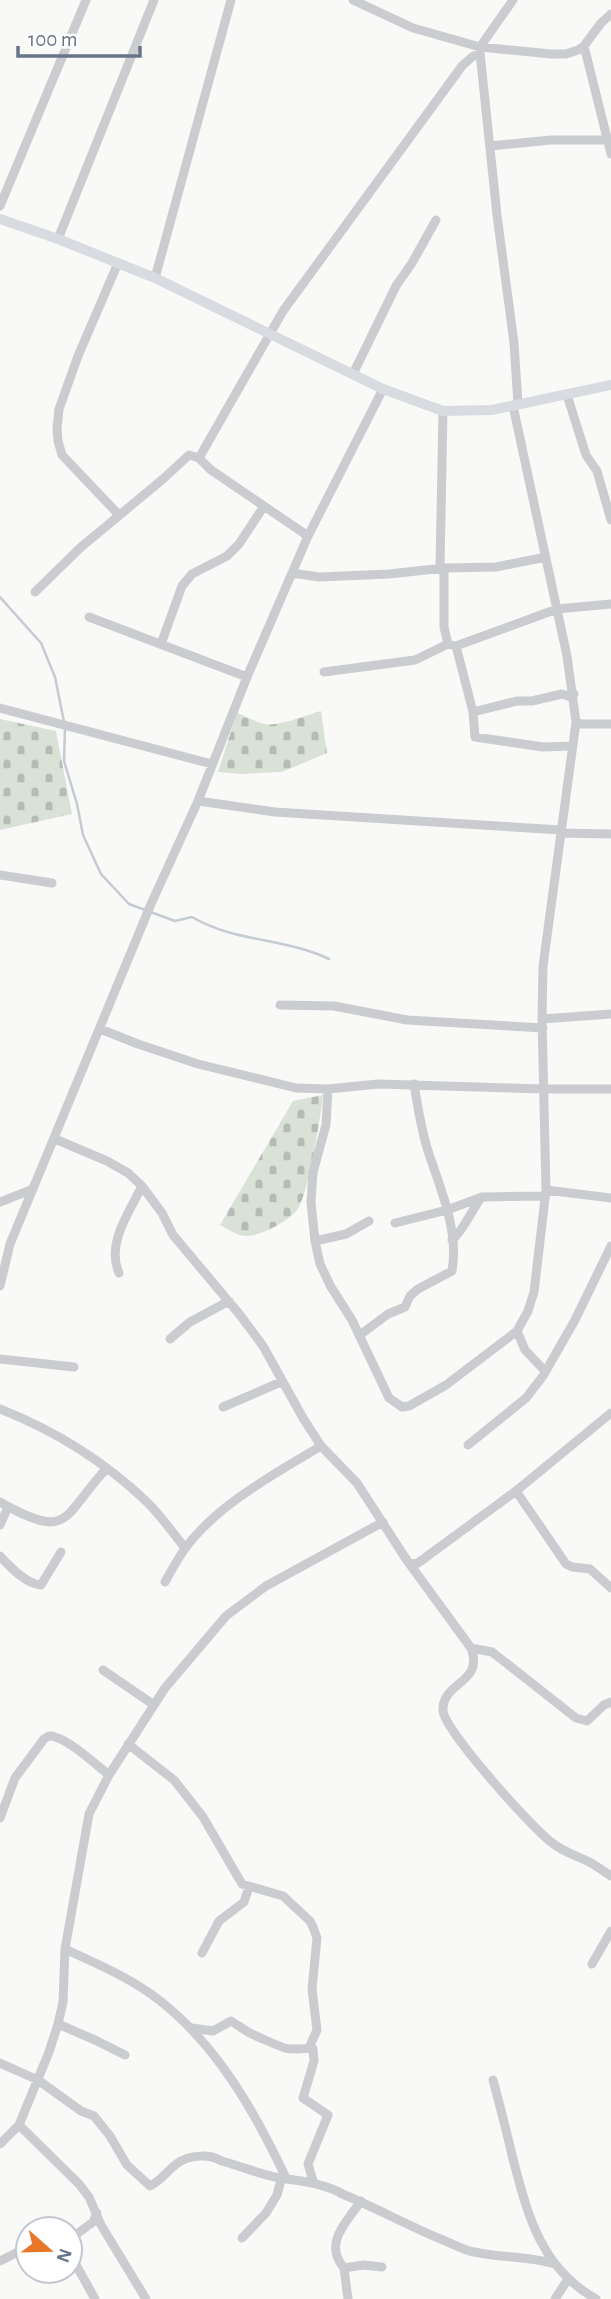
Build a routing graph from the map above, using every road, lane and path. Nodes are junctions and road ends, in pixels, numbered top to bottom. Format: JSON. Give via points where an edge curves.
{"nodes":[{"id":1,"x":86,"y":0,"type":"edge"},
{"id":2,"x":154,"y":0,"type":"edge"},
{"id":3,"x":231,"y":0,"type":"edge"},
{"id":4,"x":353,"y":0,"type":"edge"},
{"id":5,"x":513,"y":0,"type":"edge"},
{"id":6,"x":611,"y":14,"type":"edge"},
{"id":7,"x":584,"y":46,"type":"junction"},
{"id":8,"x":480,"y":50,"type":"junction"},
{"id":9,"x":607,"y":140,"type":"junction"},
{"id":10,"x":490,"y":146,"type":"junction"},
{"id":11,"x":611,"y":154,"type":"edge"},
{"id":12,"x":0,"y":206,"type":"edge"},
{"id":13,"x":0,"y":219,"type":"edge"},
{"id":14,"x":436,"y":220,"type":"dead end"},
{"id":15,"x":58,"y":239,"type":"junction"},
{"id":16,"x":118,"y":263,"type":"junction"},
{"id":17,"x":155,"y":278,"type":"junction"},
{"id":18,"x":269,"y":332,"type":"junction"},
{"id":19,"x":353,"y":374,"type":"junction"},
{"id":20,"x":611,"y":385,"type":"edge"},
{"id":21,"x":383,"y":389,"type":"junction"},
{"id":22,"x":567,"y":395,"type":"junction"},
{"id":23,"x":516,"y":405,"type":"junction"},
{"id":24,"x":443,"y":411,"type":"junction"},
{"id":25,"x":199,"y":457,"type":"junction"},
{"id":26,"x":264,"y":506,"type":"junction"},
{"id":27,"x":119,"y":515,"type":"junction"},
{"id":28,"x":611,"y":520,"type":"edge"},
{"id":29,"x":308,"y":536,"type":"junction"},
{"id":30,"x":546,"y":557,"type":"junction"},
{"id":31,"x":442,"y":568,"type":"junction"},
{"id":32,"x":292,"y":573,"type":"junction"},
{"id":33,"x":35,"y":592,"type":"dead end"},
{"id":34,"x":611,"y":604,"type":"edge"},
{"id":35,"x":556,"y":609,"type":"junction"},
{"id":36,"x":89,"y":617,"type":"dead end"},
{"id":37,"x":161,"y":644,"type":"junction"},
{"id":38,"x":452,"y":645,"type":"junction"},
{"id":39,"x":324,"y":671,"type":"dead end"},
{"id":40,"x":247,"y":677,"type":"junction"},
{"id":41,"x":574,"y":694,"type":"junction"},
{"id":42,"x":0,"y":708,"type":"edge"},
{"id":43,"x":473,"y":712,"type":"junction"},
{"id":44,"x":576,"y":722,"type":"junction"},
{"id":45,"x":611,"y":724,"type":"edge"},
{"id":46,"x":573,"y":746,"type":"junction"},
{"id":47,"x":212,"y":764,"type":"junction"},
{"id":48,"x":198,"y":800,"type":"junction"},
{"id":49,"x":561,"y":831,"type":"junction"},
{"id":50,"x":611,"y":834,"type":"edge"},
{"id":51,"x":0,"y":875,"type":"edge"},
{"id":52,"x":52,"y":883,"type":"dead end"},
{"id":53,"x":280,"y":1005,"type":"dead end"},
{"id":54,"x":611,"y":1014,"type":"edge"},
{"id":55,"x":542,"y":1024,"type":"junction"},
{"id":56,"x":100,"y":1029,"type":"junction"},
{"id":57,"x":414,"y":1084,"type":"junction"},
{"id":58,"x":328,"y":1089,"type":"junction"},
{"id":59,"x":544,"y":1089,"type":"junction"},
{"id":60,"x":611,"y":1089,"type":"edge"},
{"id":61,"x":55,"y":1139,"type":"junction"},
{"id":62,"x":142,"y":1186,"type":"junction"},
{"id":63,"x":33,"y":1189,"type":"junction"},
{"id":64,"x":545,"y":1193,"type":"junction"},
{"id":65,"x":482,"y":1197,"type":"junction"},
{"id":66,"x":611,"y":1198,"type":"edge"},
{"id":67,"x":0,"y":1202,"type":"edge"},
{"id":68,"x":447,"y":1210,"type":"junction"},
{"id":69,"x":369,"y":1221,"type":"dead end"},
{"id":70,"x":395,"y":1223,"type":"dead end"},
{"id":71,"x":452,"y":1240,"type":"junction"},
{"id":72,"x":315,"y":1241,"type":"junction"},
{"id":73,"x":611,"y":1246,"type":"edge"},
{"id":74,"x":119,"y":1273,"type":"dead end"},
{"id":75,"x":0,"y":1286,"type":"edge"},
{"id":76,"x":229,"y":1301,"type":"junction"},
{"id":77,"x":517,"y":1331,"type":"junction"},
{"id":78,"x":360,"y":1335,"type":"junction"},
{"id":79,"x":170,"y":1339,"type":"dead end"},
{"id":80,"x":497,"y":1346,"type":"junction"},
{"id":81,"x":523,"y":1349,"type":"junction"},
{"id":82,"x":0,"y":1359,"type":"edge"},
{"id":83,"x":74,"y":1367,"type":"dead end"},
{"id":84,"x":545,"y":1371,"type":"junction"},
{"id":85,"x":281,"y":1382,"type":"junction"},
{"id":86,"x":223,"y":1407,"type":"dead end"},
{"id":87,"x":0,"y":1409,"type":"edge"},
{"id":88,"x":611,"y":1413,"type":"edge"},
{"id":89,"x":468,"y":1445,"type":"dead end"},
{"id":90,"x":321,"y":1446,"type":"junction"},
{"id":91,"x":106,"y":1469,"type":"junction"},
{"id":92,"x":516,"y":1491,"type":"junction"},
{"id":93,"x":4,"y":1504,"type":"edge"},
{"id":94,"x":383,"y":1522,"type":"junction"},
{"id":95,"x":0,"y":1525,"type":"edge"},
{"id":96,"x":185,"y":1548,"type":"junction"},
{"id":97,"x":61,"y":1552,"type":"dead end"},
{"id":98,"x":0,"y":1556,"type":"edge"},
{"id":99,"x":411,"y":1564,"type":"junction"},
{"id":100,"x":165,"y":1582,"type":"dead end"},
{"id":101,"x":611,"y":1588,"type":"edge"},
{"id":102,"x":471,"y":1648,"type":"junction"},
{"id":103,"x":103,"y":1670,"type":"dead end"},
{"id":104,"x":611,"y":1702,"type":"edge"},
{"id":105,"x":154,"y":1705,"type":"junction"},
{"id":106,"x":128,"y":1744,"type":"junction"},
{"id":107,"x":109,"y":1775,"type":"junction"},
{"id":108,"x":0,"y":1818,"type":"edge"},
{"id":109,"x":611,"y":1876,"type":"edge"},
{"id":110,"x":249,"y":1887,"type":"junction"},
{"id":111,"x":611,"y":1930,"type":"edge"},
{"id":112,"x":65,"y":1949,"type":"junction"},
{"id":113,"x":202,"y":1953,"type":"dead end"},
{"id":114,"x":592,"y":1964,"type":"dead end"},
{"id":115,"x":58,"y":2024,"type":"junction"},
{"id":116,"x":192,"y":2028,"type":"junction"},
{"id":117,"x":309,"y":2048,"type":"junction"},
{"id":118,"x":125,"y":2055,"type":"dead end"},
{"id":119,"x":0,"y":2063,"type":"edge"},
{"id":120,"x":38,"y":2080,"type":"junction"},
{"id":121,"x":493,"y":2080,"type":"dead end"},
{"id":122,"x":19,"y":2125,"type":"junction"},
{"id":123,"x":0,"y":2144,"type":"edge"},
{"id":124,"x":286,"y":2178,"type":"junction"},
{"id":125,"x":313,"y":2181,"type":"junction"},
{"id":126,"x":343,"y":2194,"type":"dead end"},
{"id":127,"x":361,"y":2201,"type":"junction"},
{"id":128,"x":97,"y":2213,"type":"junction"},
{"id":129,"x":84,"y":2228,"type":"edge"},
{"id":130,"x":242,"y":2238,"type":"dead end"},
{"id":131,"x":555,"y":2264,"type":"junction"},
{"id":132,"x":382,"y":2267,"type":"dead end"},
{"id":133,"x":344,"y":2268,"type":"junction"},
{"id":134,"x":84,"y":2279,"type":"edge"},
{"id":135,"x":568,"y":2280,"type":"junction"},
{"id":136,"x":95,"y":2299,"type":"edge"},
{"id":137,"x":146,"y":2299,"type":"edge"},
{"id":138,"x":348,"y":2299,"type":"edge"},
{"id":139,"x":555,"y":2299,"type":"edge"},
{"id":140,"x":596,"y":2299,"type":"edge"}],
"edges":[{"from":1,"to":12,"type":"street"},
{"from":2,"to":15,"type":"street"},
{"from":3,"to":17,"type":"street"},
{"from":4,"to":8,"type":"street","via":[[413,28]]},
{"from":5,"to":8,"type":"street"},
{"from":6,"to":7,"type":"street"},
{"from":7,"to":8,"type":"street","via":[[566,54]]},
{"from":7,"to":9,"type":"street"},
{"from":8,"to":10,"type":"street"},
{"from":8,"to":18,"type":"street","via":[[462,66]]},
{"from":9,"to":10,"type":"street"},
{"from":9,"to":11,"type":"street"},
{"from":10,"to":23,"type":"street","via":[[514,344]]},
{"from":13,"to":15,"type":"main road"},
{"from":14,"to":19,"type":"street","via":[[396,286]]},
{"from":15,"to":16,"type":"main road"},
{"from":16,"to":17,"type":"main road"},
{"from":16,"to":27,"type":"street","via":[[78,356],[59,409],[57,429],[62,455]]},
{"from":17,"to":18,"type":"main road"},
{"from":18,"to":19,"type":"main road"},
{"from":18,"to":25,"type":"street"},
{"from":19,"to":21,"type":"main road"},
{"from":20,"to":22,"type":"main road"},
{"from":21,"to":24,"type":"main road"},
{"from":21,"to":29,"type":"street"},
{"from":22,"to":23,"type":"main road"},
{"from":22,"to":28,"type":"street"},
{"from":23,"to":24,"type":"main road"},
{"from":23,"to":30,"type":"street"},
{"from":24,"to":31,"type":"street"},
{"from":25,"to":26,"type":"street"},
{"from":25,"to":27,"type":"street","via":[[189,455]]},
{"from":26,"to":29,"type":"street"},
{"from":26,"to":37,"type":"street","via":[[227,556],[192,574],[182,586]]},
{"from":27,"to":33,"type":"street"},
{"from":29,"to":32,"type":"street"},
{"from":30,"to":31,"type":"street","via":[[496,567]]},
{"from":30,"to":35,"type":"street"},
{"from":31,"to":32,"type":"street","via":[[319,577]]},
{"from":31,"to":38,"type":"street","via":[[444,627]]},
{"from":32,"to":40,"type":"street"},
{"from":34,"to":35,"type":"street"},
{"from":35,"to":38,"type":"street"},
{"from":35,"to":41,"type":"street"},
{"from":36,"to":37,"type":"street"},
{"from":37,"to":40,"type":"street"},
{"from":38,"to":39,"type":"street","via":[[415,660]]},
{"from":38,"to":43,"type":"street"},
{"from":40,"to":47,"type":"street"},
{"from":41,"to":43,"type":"street"},
{"from":41,"to":44,"type":"street"},
{"from":42,"to":47,"type":"street"},
{"from":43,"to":46,"type":"street","via":[[478,738],[543,747]]},
{"from":44,"to":45,"type":"street"},
{"from":44,"to":46,"type":"street"},
{"from":46,"to":49,"type":"street"},
{"from":47,"to":48,"type":"street"},
{"from":48,"to":49,"type":"street","via":[[275,812]]},
{"from":48,"to":56,"type":"street"},
{"from":49,"to":50,"type":"street"},
{"from":49,"to":55,"type":"street","via":[[543,967]]},
{"from":51,"to":52,"type":"street"},
{"from":53,"to":55,"type":"street","via":[[334,1006],[407,1020]]},
{"from":54,"to":55,"type":"street"},
{"from":55,"to":59,"type":"street"},
{"from":56,"to":58,"type":"street","via":[[198,1064],[296,1088]]},
{"from":56,"to":61,"type":"street"},
{"from":57,"to":58,"type":"street"},
{"from":57,"to":59,"type":"street"},
{"from":57,"to":68,"type":"street","via":[[428,1153]]},
{"from":58,"to":72,"type":"street","via":[[326,1125],[313,1172]]},
{"from":59,"to":60,"type":"street"},
{"from":59,"to":64,"type":"street"},
{"from":61,"to":62,"type":"street","via":[[107,1161]]},
{"from":61,"to":63,"type":"street"},
{"from":62,"to":74,"type":"street","via":[[115,1243],[113,1255]]},
{"from":62,"to":76,"type":"street","via":[[173,1235]]},
{"from":63,"to":67,"type":"street"},
{"from":63,"to":75,"type":"street","via":[[10,1244]]},
{"from":64,"to":65,"type":"street"},
{"from":64,"to":66,"type":"street"},
{"from":64,"to":77,"type":"street","via":[[534,1292]]},
{"from":65,"to":68,"type":"street"},
{"from":65,"to":71,"type":"street"},
{"from":68,"to":70,"type":"street"},
{"from":68,"to":71,"type":"street"},
{"from":69,"to":72,"type":"street","via":[[346,1234]]},
{"from":71,"to":78,"type":"street","via":[[452,1271],[418,1289],[405,1307]]},
{"from":72,"to":78,"type":"street","via":[[320,1264]]},
{"from":73,"to":84,"type":"street"},
{"from":76,"to":79,"type":"street"},
{"from":76,"to":85,"type":"street"},
{"from":77,"to":80,"type":"street"},
{"from":77,"to":81,"type":"street"},
{"from":78,"to":80,"type":"street","via":[[389,1398],[401,1407],[446,1385]]},
{"from":80,"to":81,"type":"street"},
{"from":81,"to":84,"type":"street"},
{"from":82,"to":83,"type":"street"},
{"from":84,"to":89,"type":"street","via":[[526,1398]]},
{"from":85,"to":86,"type":"street"},
{"from":85,"to":90,"type":"street"},
{"from":87,"to":91,"type":"street","via":[[71,1444]]},
{"from":88,"to":92,"type":"street"},
{"from":90,"to":94,"type":"street","via":[[357,1483]]},
{"from":90,"to":96,"type":"street","via":[[255,1487]]},
{"from":91,"to":93,"type":"street","via":[[61,1520],[40,1522]]},
{"from":91,"to":96,"type":"street","via":[[148,1504]]},
{"from":92,"to":99,"type":"street"},
{"from":92,"to":101,"type":"street","via":[[566,1564],[590,1569]]},
{"from":93,"to":95,"type":"street"},
{"from":94,"to":99,"type":"street"},
{"from":94,"to":105,"type":"street","via":[[244,1600],[193,1653]]},
{"from":96,"to":100,"type":"street"},
{"from":97,"to":98,"type":"street","via":[[41,1585],[27,1581]]},
{"from":99,"to":102,"type":"street"},
{"from":102,"to":104,"type":"street","via":[[492,1652],[576,1718],[587,1721]]},
{"from":102,"to":109,"type":"street","via":[[475,1666],[444,1701],[444,1716],[480,1767],[536,1830],[552,1844]]},
{"from":103,"to":105,"type":"street"},
{"from":105,"to":106,"type":"street"},
{"from":106,"to":107,"type":"street"},
{"from":106,"to":110,"type":"street","via":[[174,1780],[203,1817],[237,1878]]},
{"from":107,"to":108,"type":"street","via":[[49,1736],[15,1778]]},
{"from":107,"to":112,"type":"street","via":[[89,1814]]},
{"from":110,"to":113,"type":"street","via":[[244,1902],[219,1922]]},
{"from":110,"to":117,"type":"street","via":[[283,1896],[313,1927],[317,1938],[312,1989],[317,2029]]},
{"from":111,"to":114,"type":"street"},
{"from":112,"to":115,"type":"street"},
{"from":112,"to":116,"type":"street","via":[[135,1984]]},
{"from":115,"to":118,"type":"street"},
{"from":115,"to":120,"type":"street"},
{"from":116,"to":117,"type":"street","via":[[213,2031],[231,2021],[282,2048]]},
{"from":116,"to":124,"type":"street","via":[[228,2074]]},
{"from":117,"to":125,"type":"street","via":[[314,2062],[303,2098],[328,2115],[308,2164]]},
{"from":119,"to":120,"type":"street"},
{"from":120,"to":122,"type":"street"},
{"from":120,"to":125,"type":"street","via":[[94,2116],[127,2165],[150,2186],[192,2157],[214,2157],[286,2179]]},
{"from":121,"to":131,"type":"street","via":[[527,2212]]},
{"from":122,"to":123,"type":"street"},
{"from":122,"to":128,"type":"street","via":[[79,2184]]},
{"from":124,"to":125,"type":"street"},
{"from":124,"to":130,"type":"street","via":[[266,2213]]},
{"from":125,"to":126,"type":"street"},
{"from":125,"to":127,"type":"street"},
{"from":127,"to":131,"type":"street","via":[[472,2252]]},
{"from":127,"to":133,"type":"street","via":[[337,2237],[334,2249]]},
{"from":128,"to":129,"type":"street"},
{"from":128,"to":137,"type":"street"},
{"from":131,"to":135,"type":"street"},
{"from":132,"to":133,"type":"street"},
{"from":133,"to":138,"type":"street"},
{"from":134,"to":136,"type":"street"},
{"from":135,"to":139,"type":"street"},
{"from":135,"to":140,"type":"street"}]}
